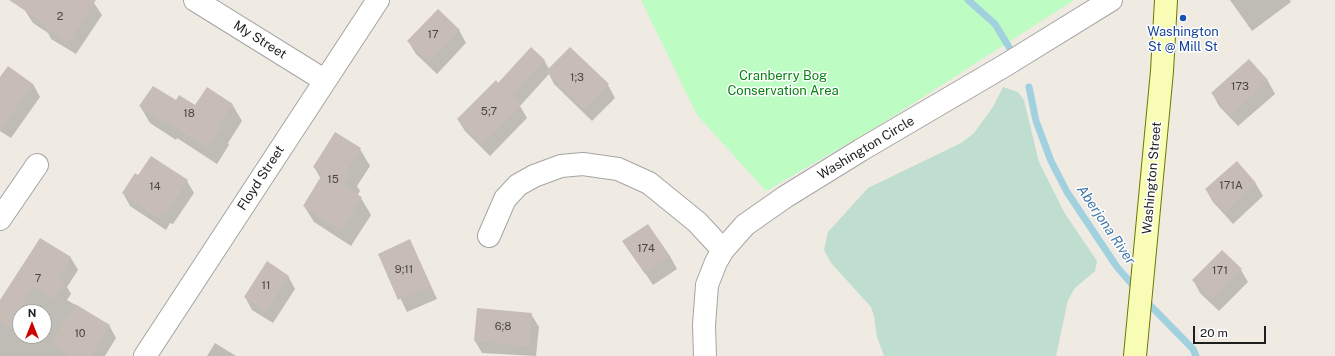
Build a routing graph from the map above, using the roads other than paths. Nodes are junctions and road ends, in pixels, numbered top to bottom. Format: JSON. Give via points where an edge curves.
{"nodes":[{"id":1,"x":195,"y":0,"type":"edge"},
{"id":2,"x":378,"y":0,"type":"edge"},
{"id":3,"x":1111,"y":0,"type":"edge"},
{"id":4,"x":1166,"y":0,"type":"edge"},
{"id":5,"x":324,"y":80,"type":"junction"},
{"id":6,"x":37,"y":165,"type":"dead end"},
{"id":7,"x":0,"y":219,"type":"edge"},
{"id":8,"x":489,"y":236,"type":"dead end"},
{"id":9,"x":723,"y":250,"type":"junction"},
{"id":10,"x":1135,"y":349,"type":"edge"},
{"id":11,"x":146,"y":356,"type":"edge"},
{"id":12,"x":705,"y":356,"type":"edge"}],
"edges":[{"from":1,"to":5,"type":"street","name":"My Street"},
{"from":2,"to":5,"type":"street","name":"Floyd Street"},
{"from":3,"to":9,"type":"street","name":"Washington Circle","via":[[784,197],[744,225]]},
{"from":4,"to":10,"type":"main road","name":"Washington Street","via":[[1162,71]]},
{"from":5,"to":11,"type":"street","name":"Floyd Street"},
{"from":6,"to":7,"type":"street"},
{"from":8,"to":9,"type":"street","via":[[505,199],[518,185],[561,166],[583,164],[618,169],[649,183],[697,222]]},
{"from":9,"to":12,"type":"street","name":"Washington Circle","via":[[708,285],[704,325]]}]}
